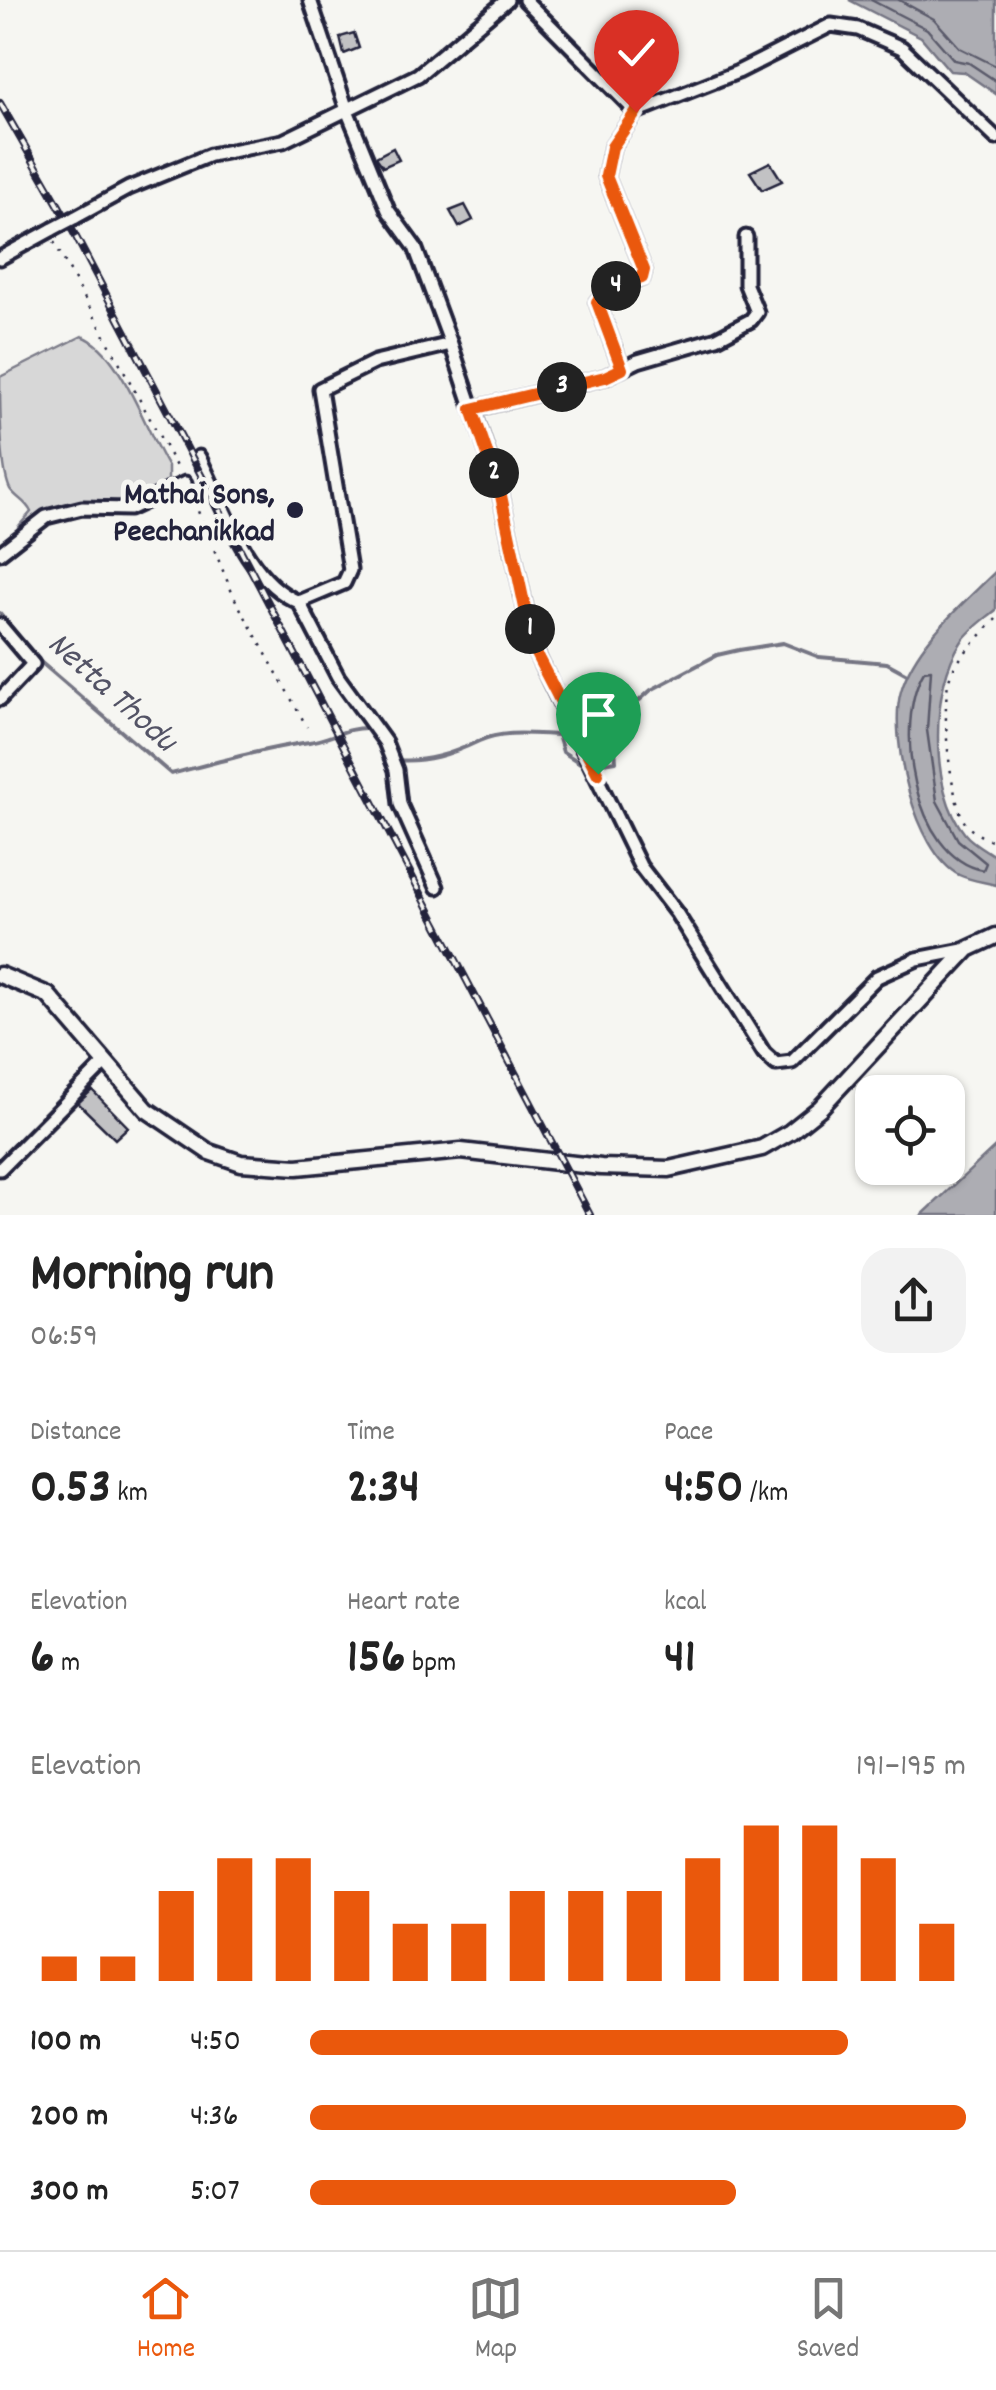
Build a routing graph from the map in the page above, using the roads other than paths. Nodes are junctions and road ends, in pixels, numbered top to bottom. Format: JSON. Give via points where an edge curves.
{"nodes":[{"id":1,"x":310,"y":0,"type":"edge"},
{"id":2,"x":507,"y":0,"type":"edge"},
{"id":3,"x":524,"y":0,"type":"edge"},
{"id":4,"x":347,"y":110,"type":"junction"},
{"id":5,"x":636,"y":112,"type":"junction"},
{"id":6,"x":996,"y":138,"type":"edge"},
{"id":7,"x":746,"y":237,"type":"dead end"},
{"id":8,"x":0,"y":258,"type":"edge"},
{"id":9,"x":451,"y":344,"type":"junction"},
{"id":10,"x":622,"y":369,"type":"junction"},
{"id":11,"x":472,"y":409,"type":"junction"},
{"id":12,"x":199,"y":457,"type":"dead end"},
{"id":13,"x":185,"y":483,"type":"dead end"},
{"id":14,"x":0,"y":554,"type":"edge"},
{"id":15,"x":299,"y":602,"type":"junction"},
{"id":16,"x":0,"y":625,"type":"edge"},
{"id":17,"x":0,"y":698,"type":"edge"},
{"id":18,"x":437,"y":887,"type":"dead end"},
{"id":19,"x":996,"y":936,"type":"edge"},
{"id":20,"x":968,"y":949,"type":"junction"},
{"id":21,"x":0,"y":975,"type":"edge"},
{"id":22,"x":106,"y":1062,"type":"junction"},
{"id":23,"x":0,"y":1169,"type":"edge"}],
"edges":[{"from":1,"to":4,"type":"street"},
{"from":2,"to":4,"type":"street","via":[[418,75]]},
{"from":3,"to":5,"type":"street"},
{"from":4,"to":8,"type":"street","bridge":true,"via":[[283,140],[210,155],[129,188]]},
{"from":4,"to":9,"type":"street","via":[[388,210],[415,248]]},
{"from":5,"to":6,"type":"street","via":[[738,72],[830,25],[902,48]]},
{"from":5,"to":10,"type":"street","via":[[612,147],[606,176],[644,270],[642,278],[609,288],[597,302]]},
{"from":7,"to":10,"type":"street","via":[[746,284],[756,312],[751,320]]},
{"from":9,"to":11,"type":"street"},
{"from":9,"to":15,"type":"street","via":[[375,362],[320,389],[350,570],[344,583]]},
{"from":10,"to":11,"type":"street"},
{"from":11,"to":20,"type":"street","via":[[500,491],[534,650],[640,866],[776,1064],[792,1062],[877,976]]},
{"from":12,"to":15,"type":"street","via":[[254,561],[278,594]]},
{"from":13,"to":14,"type":"street","via":[[128,509],[82,508],[46,517]]},
{"from":15,"to":18,"type":"street","via":[[338,677],[385,742],[400,804]]},
{"from":16,"to":17,"type":"street","via":[[33,664]]},
{"from":19,"to":20,"type":"main road"},
{"from":20,"to":22,"type":"main road","via":[[790,1132],[762,1148],[670,1169],[461,1151],[297,1168],[241,1164],[162,1122]]},
{"from":21,"to":22,"type":"main road","via":[[48,995]]},
{"from":22,"to":23,"type":"street"}]}
